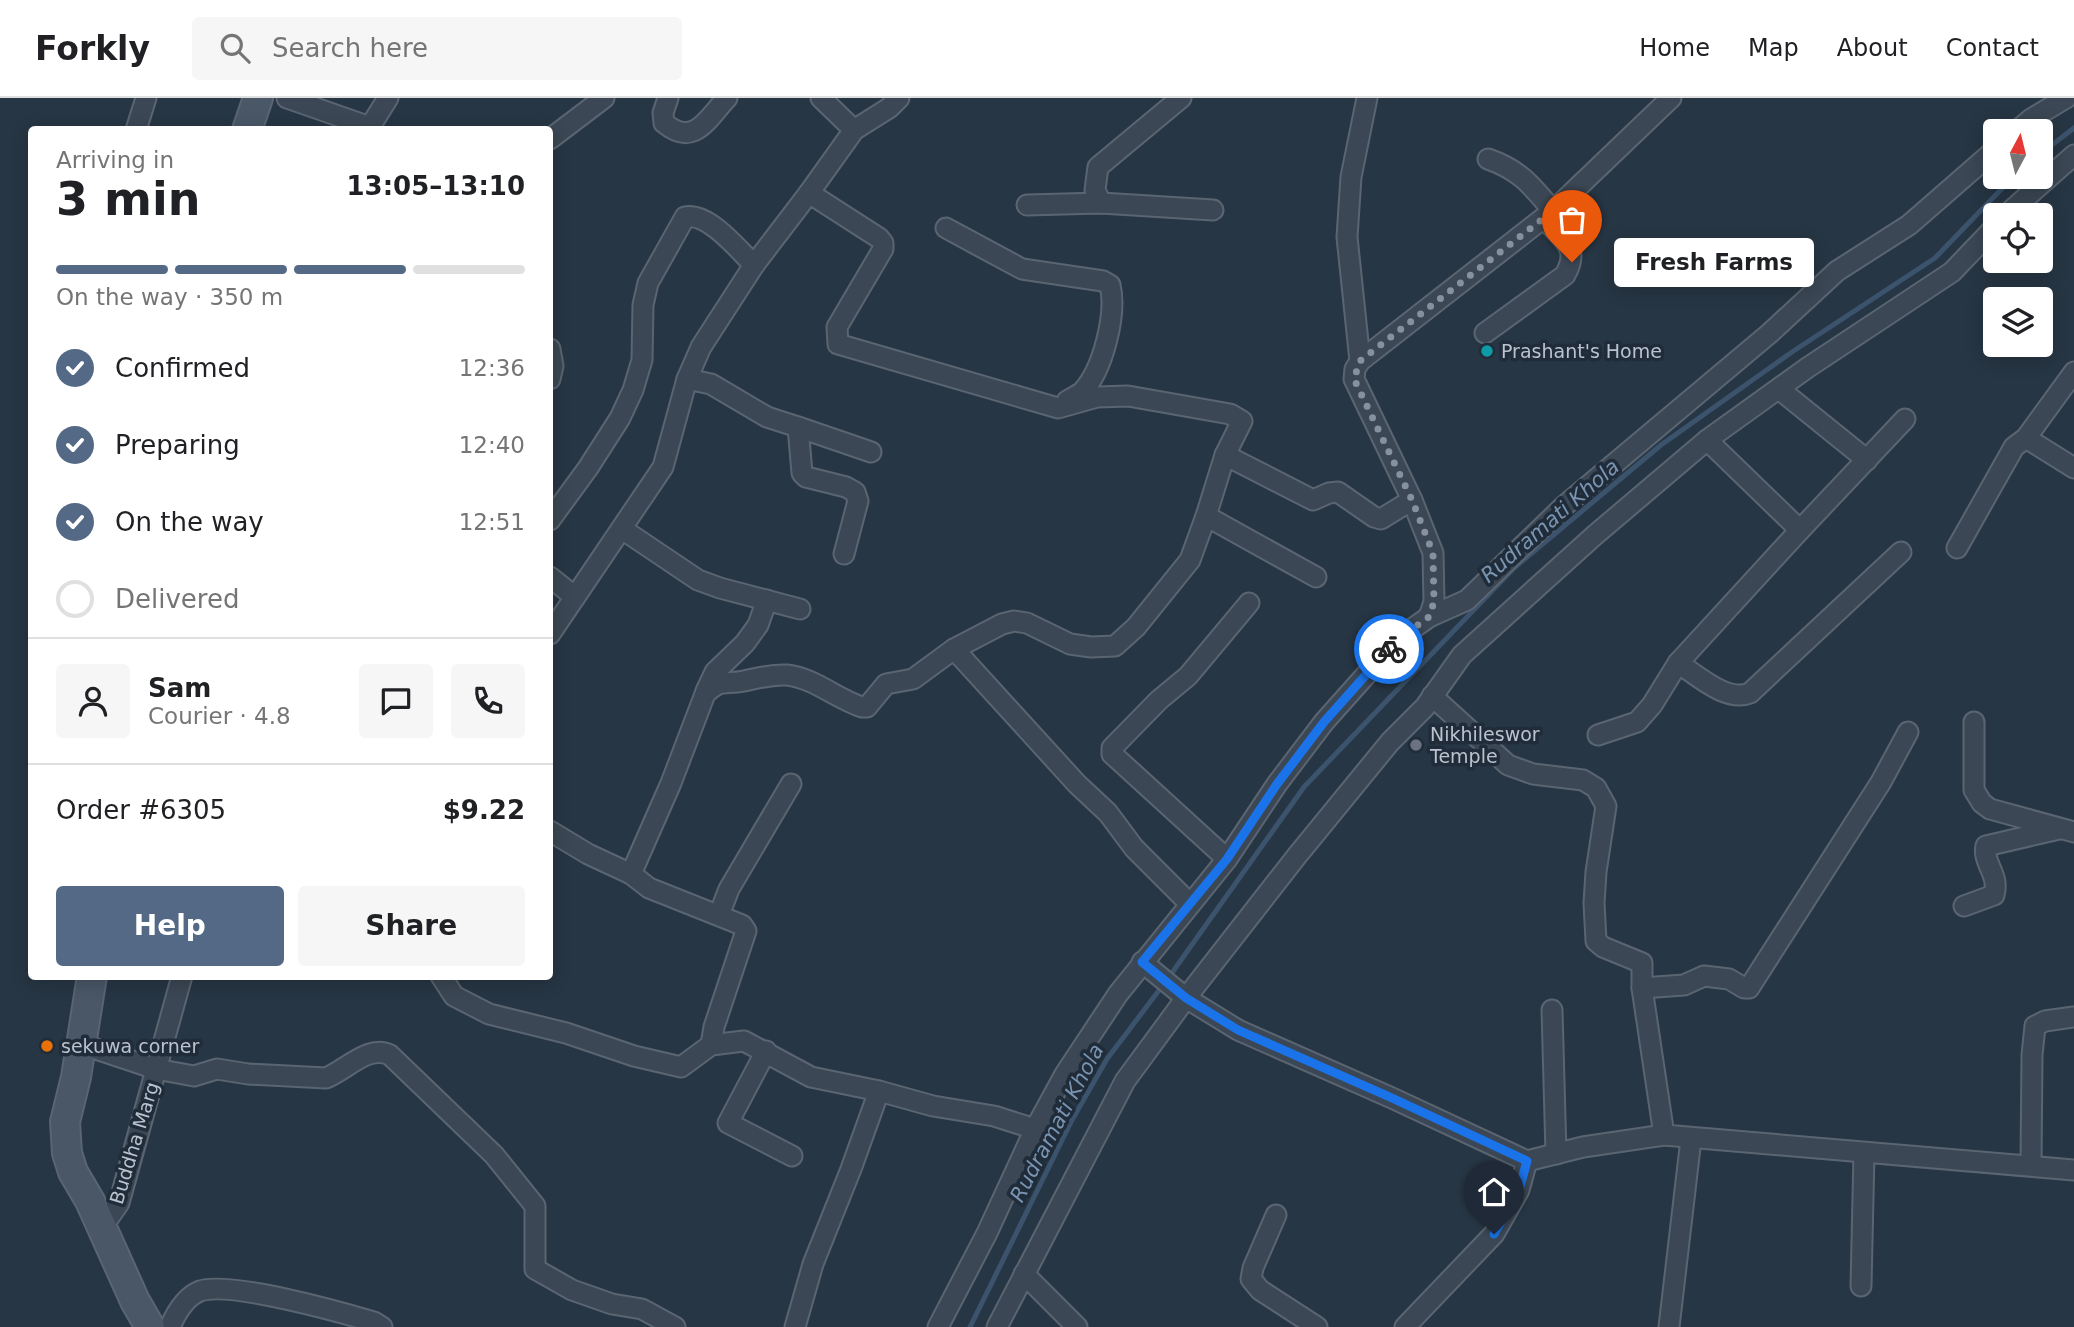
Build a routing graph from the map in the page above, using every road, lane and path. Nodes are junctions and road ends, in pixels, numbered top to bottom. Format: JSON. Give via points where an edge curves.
{"nodes":[{"id":1,"x":146,"y":98,"type":"edge"},
{"id":2,"x":258,"y":98,"type":"edge"},
{"id":3,"x":287,"y":98,"type":"edge"},
{"id":4,"x":388,"y":98,"type":"edge"},
{"id":5,"x":604,"y":98,"type":"edge"},
{"id":6,"x":668,"y":98,"type":"edge"},
{"id":7,"x":727,"y":98,"type":"edge"},
{"id":8,"x":821,"y":98,"type":"edge"},
{"id":9,"x":899,"y":98,"type":"edge"},
{"id":10,"x":1181,"y":98,"type":"edge"},
{"id":11,"x":1367,"y":98,"type":"edge"},
{"id":12,"x":1671,"y":98,"type":"edge"},
{"id":13,"x":2066,"y":98,"type":"edge"},
{"id":14,"x":2047,"y":103,"type":"edge"},
{"id":15,"x":2030,"y":119,"type":"edge"},
{"id":16,"x":137,"y":126,"type":"edge"},
{"id":17,"x":248,"y":126,"type":"edge"},
{"id":18,"x":364,"y":126,"type":"edge"},
{"id":19,"x":370,"y":126,"type":"edge"},
{"id":20,"x":854,"y":130,"type":"junction"},
{"id":21,"x":553,"y":137,"type":"edge"},
{"id":22,"x":2074,"y":155,"type":"edge"},
{"id":23,"x":1488,"y":159,"type":"dead end"},
{"id":24,"x":1983,"y":160,"type":"edge"},
{"id":25,"x":809,"y":193,"type":"junction"},
{"id":26,"x":1101,"y":203,"type":"junction"},
{"id":27,"x":2020,"y":203,"type":"edge"},
{"id":28,"x":1027,"y":205,"type":"dead end"},
{"id":29,"x":1213,"y":210,"type":"dead end"},
{"id":30,"x":1548,"y":214,"type":"junction"},
{"id":31,"x":946,"y":228,"type":"dead end"},
{"id":32,"x":1983,"y":240,"type":"edge"},
{"id":33,"x":754,"y":265,"type":"junction"},
{"id":34,"x":1485,"y":333,"type":"dead end"},
{"id":35,"x":1360,"y":361,"type":"junction"},
{"id":36,"x":2074,"y":372,"type":"edge"},
{"id":37,"x":687,"y":379,"type":"junction"},
{"id":38,"x":1779,"y":389,"type":"junction"},
{"id":39,"x":1058,"y":408,"type":"junction"},
{"id":40,"x":1905,"y":419,"type":"dead end"},
{"id":41,"x":798,"y":427,"type":"junction"},
{"id":42,"x":2026,"y":438,"type":"junction"},
{"id":43,"x":1707,"y":440,"type":"junction"},
{"id":44,"x":871,"y":452,"type":"dead end"},
{"id":45,"x":1225,"y":455,"type":"junction"},
{"id":46,"x":1867,"y":460,"type":"junction"},
{"id":47,"x":2074,"y":468,"type":"edge"},
{"id":48,"x":1412,"y":500,"type":"junction"},
{"id":49,"x":553,"y":516,"type":"edge"},
{"id":50,"x":1206,"y":516,"type":"junction"},
{"id":51,"x":622,"y":529,"type":"junction"},
{"id":52,"x":1800,"y":530,"type":"junction"},
{"id":53,"x":1957,"y":548,"type":"dead end"},
{"id":54,"x":1901,"y":552,"type":"dead end"},
{"id":55,"x":844,"y":554,"type":"dead end"},
{"id":56,"x":1316,"y":577,"type":"dead end"},
{"id":57,"x":553,"y":579,"type":"edge"},
{"id":58,"x":575,"y":597,"type":"junction"},
{"id":59,"x":767,"y":600,"type":"junction"},
{"id":60,"x":1249,"y":603,"type":"dead end"},
{"id":61,"x":800,"y":609,"type":"dead end"},
{"id":62,"x":1429,"y":617,"type":"junction"},
{"id":63,"x":553,"y":630,"type":"edge"},
{"id":64,"x":954,"y":649,"type":"junction"},
{"id":65,"x":1678,"y":663,"type":"junction"},
{"id":66,"x":705,"y":694,"type":"junction"},
{"id":67,"x":1432,"y":696,"type":"junction"},
{"id":68,"x":1974,"y":722,"type":"dead end"},
{"id":69,"x":1908,"y":732,"type":"dead end"},
{"id":70,"x":1598,"y":735,"type":"dead end"},
{"id":71,"x":791,"y":784,"type":"dead end"},
{"id":72,"x":2068,"y":830,"type":"edge"},
{"id":73,"x":553,"y":833,"type":"edge"},
{"id":74,"x":1227,"y":859,"type":"junction"},
{"id":75,"x":631,"y":874,"type":"junction"},
{"id":76,"x":1190,"y":904,"type":"junction"},
{"id":77,"x":1964,"y":906,"type":"dead end"},
{"id":78,"x":719,"y":915,"type":"junction"},
{"id":79,"x":1148,"y":967,"type":"junction"},
{"id":80,"x":91,"y":980,"type":"edge"},
{"id":81,"x":180,"y":980,"type":"edge"},
{"id":82,"x":444,"y":980,"type":"edge"},
{"id":83,"x":1642,"y":988,"type":"junction"},
{"id":84,"x":1182,"y":994,"type":"junction"},
{"id":85,"x":1552,"y":1010,"type":"dead end"},
{"id":86,"x":2074,"y":1017,"type":"edge"},
{"id":87,"x":81,"y":1044,"type":"junction"},
{"id":88,"x":711,"y":1045,"type":"junction"},
{"id":89,"x":766,"y":1051,"type":"junction"},
{"id":90,"x":156,"y":1069,"type":"junction"},
{"id":91,"x":878,"y":1091,"type":"junction"},
{"id":92,"x":1035,"y":1129,"type":"junction"},
{"id":93,"x":1664,"y":1135,"type":"junction"},
{"id":94,"x":1691,"y":1139,"type":"junction"},
{"id":95,"x":1864,"y":1153,"type":"junction"},
{"id":96,"x":1556,"y":1154,"type":"junction"},
{"id":97,"x":792,"y":1156,"type":"dead end"},
{"id":98,"x":1527,"y":1161,"type":"junction"},
{"id":99,"x":2031,"y":1165,"type":"junction"},
{"id":100,"x":2074,"y":1170,"type":"edge"},
{"id":101,"x":1276,"y":1215,"type":"dead end"},
{"id":102,"x":103,"y":1226,"type":"junction"},
{"id":103,"x":1024,"y":1274,"type":"junction"},
{"id":104,"x":1861,"y":1286,"type":"dead end"},
{"id":105,"x":150,"y":1327,"type":"edge"},
{"id":106,"x":170,"y":1327,"type":"edge"},
{"id":107,"x":382,"y":1327,"type":"edge"},
{"id":108,"x":675,"y":1327,"type":"edge"},
{"id":109,"x":795,"y":1327,"type":"edge"},
{"id":110,"x":938,"y":1327,"type":"edge"},
{"id":111,"x":997,"y":1327,"type":"edge"},
{"id":112,"x":1077,"y":1327,"type":"edge"},
{"id":113,"x":1317,"y":1327,"type":"edge"},
{"id":114,"x":1405,"y":1327,"type":"edge"},
{"id":115,"x":1670,"y":1327,"type":"edge"}],
"edges":[{"from":1,"to":16,"type":"street"},
{"from":2,"to":17,"type":"main road"},
{"from":3,"to":18,"type":"street"},
{"from":4,"to":19,"type":"street"},
{"from":5,"to":21,"type":"street"},
{"from":6,"to":7,"type":"street","via":[[664,124],[685,134],[695,132]]},
{"from":8,"to":20,"type":"street"},
{"from":9,"to":20,"type":"street"},
{"from":10,"to":26,"type":"street","via":[[1098,167],[1095,190]]},
{"from":11,"to":35,"type":"street","via":[[1351,177],[1347,237]]},
{"from":12,"to":30,"type":"street"},
{"from":13,"to":14,"type":"street"},
{"from":14,"to":15,"type":"street"},
{"from":20,"to":25,"type":"street"},
{"from":22,"to":27,"type":"street"},
{"from":23,"to":30,"type":"street","via":[[1523,176]]},
{"from":24,"to":62,"type":"street","via":[[1909,225],[1837,271],[1564,506],[1466,600]]},
{"from":25,"to":33,"type":"street"},
{"from":25,"to":39,"type":"street","via":[[883,243],[837,327],[838,344]]},
{"from":26,"to":28,"type":"street"},
{"from":26,"to":29,"type":"street"},
{"from":30,"to":34,"type":"street","via":[[1571,250],[1572,262],[1565,275]]},
{"from":30,"to":35,"type":"street"},
{"from":31,"to":39,"type":"street","via":[[1022,269],[1110,285],[1108,332],[1099,365],[1082,391]]},
{"from":32,"to":38,"type":"street","via":[[1952,272]]},
{"from":33,"to":37,"type":"street","via":[[701,347]]},
{"from":33,"to":49,"type":"street","via":[[710,223],[694,215],[685,217],[649,282],[643,305],[642,360],[633,390],[620,418]]},
{"from":35,"to":48,"type":"street","via":[[1354,379]]},
{"from":36,"to":42,"type":"street"},
{"from":37,"to":41,"type":"street","via":[[711,384],[767,416]]},
{"from":37,"to":51,"type":"street","via":[[663,467]]},
{"from":38,"to":43,"type":"street"},
{"from":38,"to":46,"type":"street"},
{"from":39,"to":45,"type":"street","via":[[1097,397],[1128,396],[1230,414],[1242,421]]},
{"from":40,"to":46,"type":"street"},
{"from":41,"to":44,"type":"street"},
{"from":41,"to":55,"type":"street","via":[[802,473],[855,492],[858,501]]},
{"from":42,"to":47,"type":"street"},
{"from":42,"to":53,"type":"street","via":[[2014,447]]},
{"from":43,"to":52,"type":"street"},
{"from":43,"to":67,"type":"street","via":[[1462,655]]},
{"from":45,"to":48,"type":"street","via":[[1313,500],[1338,492],[1381,519]]},
{"from":45,"to":50,"type":"street"},
{"from":46,"to":52,"type":"street"},
{"from":48,"to":62,"type":"street","via":[[1433,553],[1434,602]]},
{"from":50,"to":56,"type":"street"},
{"from":50,"to":64,"type":"street","via":[[1189,560],[1136,627],[1115,646],[1070,643],[1014,621]]},
{"from":51,"to":58,"type":"street"},
{"from":51,"to":59,"type":"street","via":[[698,580]]},
{"from":52,"to":65,"type":"street"},
{"from":54,"to":65,"type":"street","via":[[1750,693],[1729,694]]},
{"from":57,"to":58,"type":"street"},
{"from":58,"to":63,"type":"street"},
{"from":59,"to":61,"type":"street"},
{"from":59,"to":66,"type":"street","via":[[758,625],[715,672]]},
{"from":60,"to":74,"type":"street","via":[[1188,676],[1112,748],[1112,754]]},
{"from":62,"to":74,"type":"street","via":[[1398,639],[1324,722]]},
{"from":64,"to":66,"type":"street","via":[[913,679],[886,684],[867,707],[787,675],[716,683]]},
{"from":64,"to":76,"type":"street"},
{"from":65,"to":70,"type":"street","via":[[1637,722]]},
{"from":66,"to":75,"type":"street"},
{"from":67,"to":83,"type":"street","via":[[1508,765],[1533,774],[1584,780],[1596,788],[1606,806],[1596,872],[1596,941],[1642,963]]},
{"from":67,"to":84,"type":"street"},
{"from":68,"to":72,"type":"street","via":[[1974,790],[1982,803]]},
{"from":69,"to":83,"type":"street","via":[[1749,988],[1729,979],[1704,976],[1684,985]]},
{"from":71,"to":78,"type":"street","via":[[729,889]]},
{"from":72,"to":77,"type":"street","via":[[1986,846],[1997,884],[1994,895]]},
{"from":73,"to":75,"type":"street"},
{"from":74,"to":76,"type":"street"},
{"from":75,"to":78,"type":"street","via":[[649,888]]},
{"from":76,"to":79,"type":"street"},
{"from":78,"to":88,"type":"street","via":[[746,931]]},
{"from":79,"to":84,"type":"street"},
{"from":79,"to":92,"type":"street","via":[[1118,994],[1065,1073]]},
{"from":80,"to":87,"type":"main road"},
{"from":81,"to":90,"type":"street","name":"Buddha Marg"},
{"from":82,"to":88,"type":"street","via":[[454,996],[489,1014],[634,1056],[681,1067]]},
{"from":83,"to":93,"type":"street"},
{"from":84,"to":98,"type":"street","via":[[1238,1030]]},
{"from":84,"to":103,"type":"street","via":[[1125,1081]]},
{"from":85,"to":96,"type":"street"},
{"from":86,"to":99,"type":"street","via":[[2035,1026]]},
{"from":87,"to":90,"type":"street"},
{"from":87,"to":102,"type":"main road","via":[[65,1139],[73,1172]]},
{"from":88,"to":89,"type":"street","via":[[744,1041]]},
{"from":89,"to":91,"type":"street","via":[[811,1077]]},
{"from":89,"to":97,"type":"street","via":[[729,1123]]},
{"from":90,"to":102,"type":"street","name":"Buddha Marg","via":[[119,1203]]},
{"from":90,"to":108,"type":"street","via":[[194,1076],[217,1069],[326,1078],[370,1053],[383,1051],[494,1155],[535,1206],[535,1269],[572,1290],[642,1309]]},
{"from":91,"to":92,"type":"street"},
{"from":91,"to":109,"type":"street","via":[[813,1264]]},
{"from":92,"to":110,"type":"street"},
{"from":93,"to":94,"type":"street"},
{"from":93,"to":96,"type":"street"},
{"from":94,"to":95,"type":"street"},
{"from":94,"to":115,"type":"street"},
{"from":95,"to":99,"type":"street"},
{"from":95,"to":104,"type":"street"},
{"from":96,"to":98,"type":"street"},
{"from":98,"to":114,"type":"street","via":[[1519,1190],[1494,1234]]},
{"from":99,"to":100,"type":"street"},
{"from":101,"to":113,"type":"street","via":[[1251,1279],[1260,1290]]},
{"from":102,"to":105,"type":"main road"},
{"from":103,"to":111,"type":"street"},
{"from":103,"to":112,"type":"street"},
{"from":106,"to":107,"type":"street","via":[[177,1311],[192,1296],[212,1289],[295,1301]]}]}
